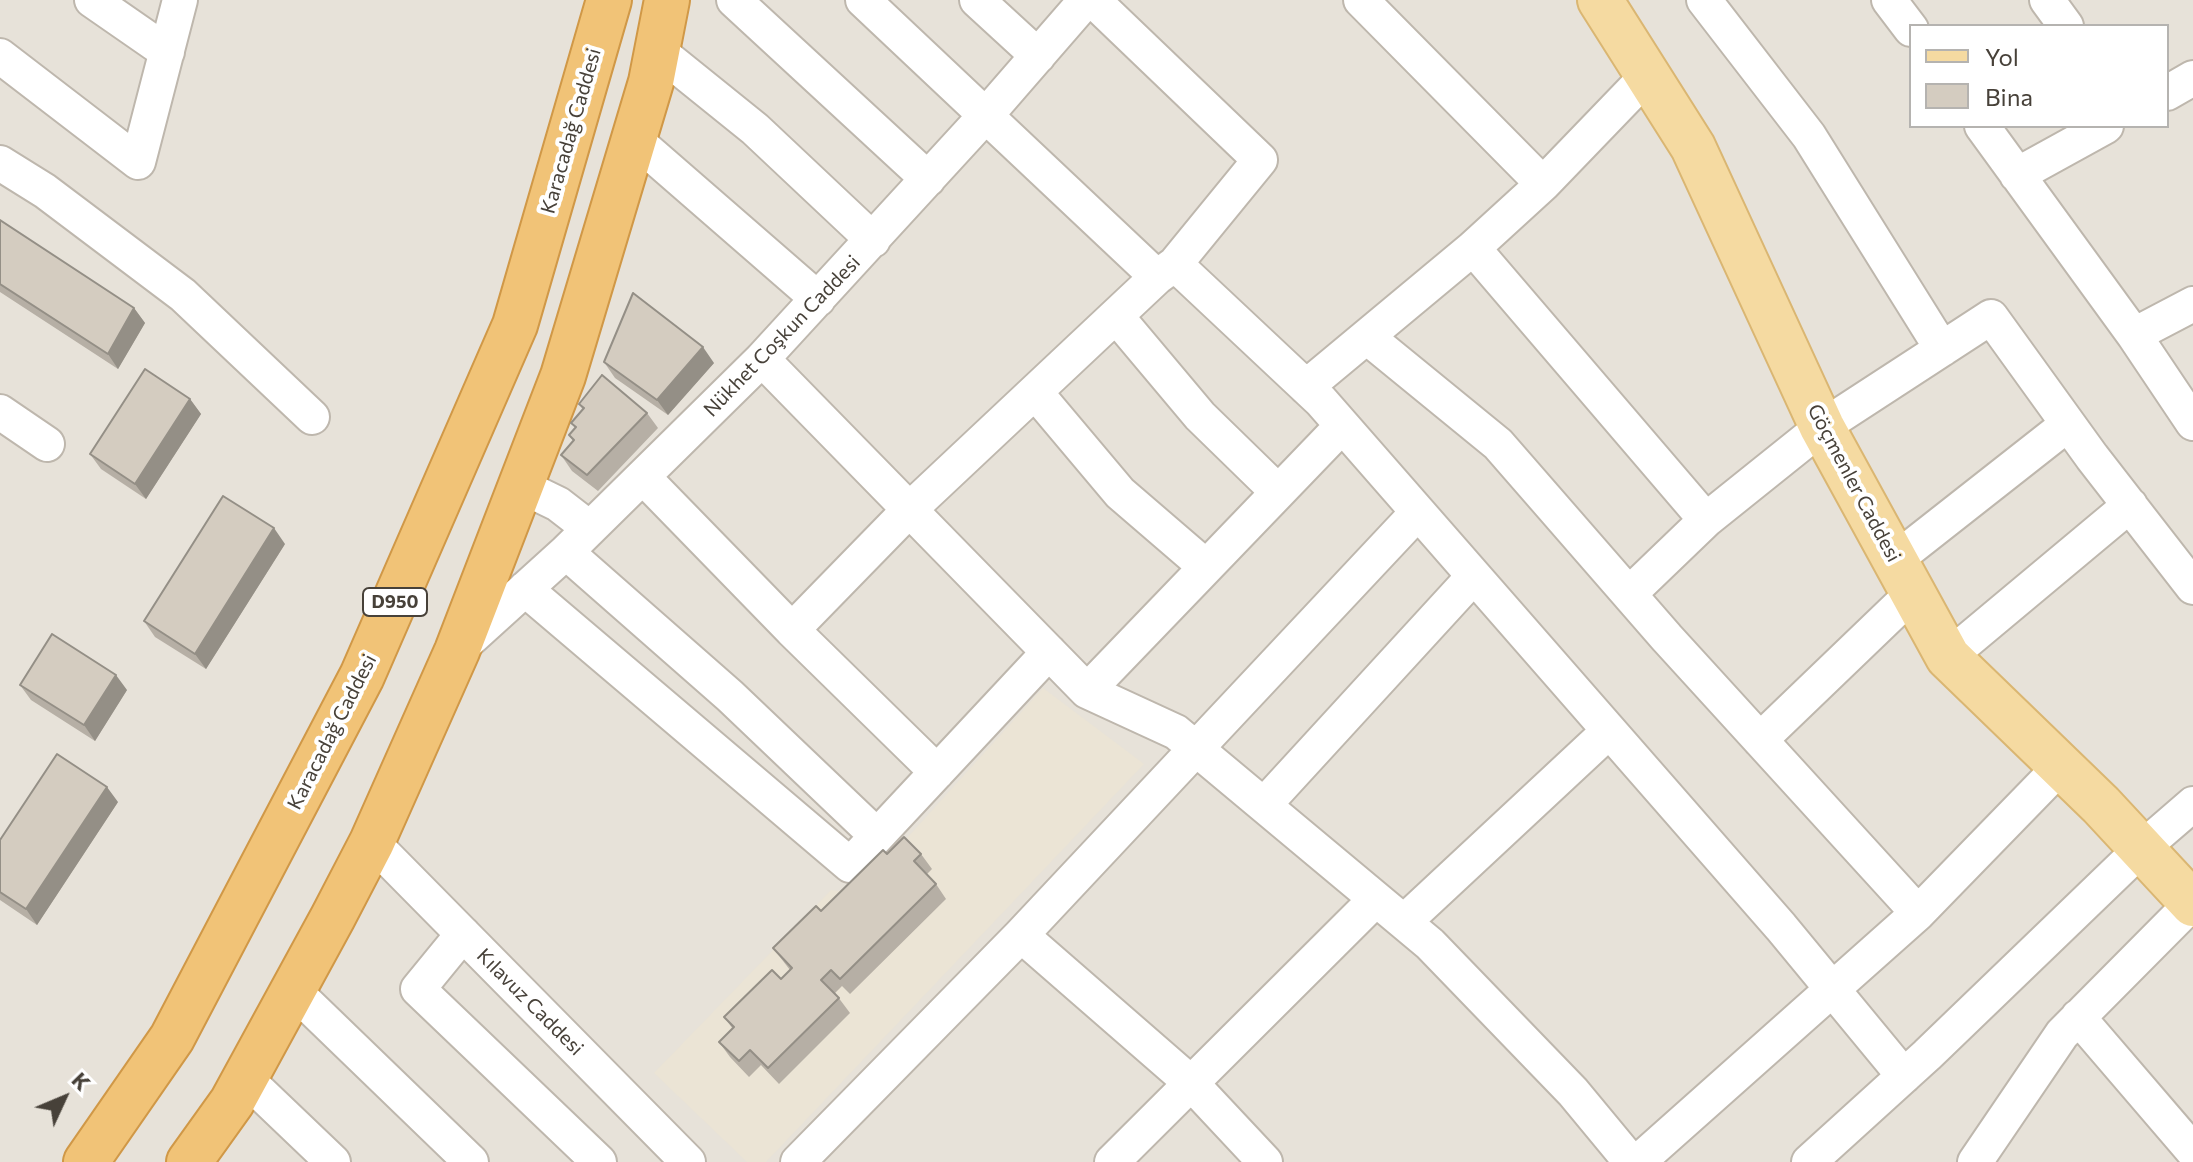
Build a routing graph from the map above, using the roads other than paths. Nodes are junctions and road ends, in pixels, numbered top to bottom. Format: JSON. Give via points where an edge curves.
{"nodes":[{"id":1,"x":92,"y":0,"type":"edge"},
{"id":2,"x":180,"y":0,"type":"edge"},
{"id":3,"x":609,"y":0,"type":"edge"},
{"id":4,"x":667,"y":0,"type":"edge"},
{"id":5,"x":734,"y":0,"type":"edge"},
{"id":6,"x":863,"y":0,"type":"edge"},
{"id":7,"x":977,"y":0,"type":"edge"},
{"id":8,"x":1086,"y":0,"type":"edge"},
{"id":9,"x":1093,"y":0,"type":"edge"},
{"id":10,"x":1361,"y":0,"type":"edge"},
{"id":11,"x":1600,"y":0,"type":"edge"},
{"id":12,"x":1704,"y":0,"type":"edge"},
{"id":13,"x":1889,"y":0,"type":"edge"},
{"id":14,"x":2047,"y":0,"type":"edge"},
{"id":15,"x":2065,"y":24,"type":"edge"},
{"id":16,"x":1909,"y":26,"type":"edge"},
{"id":17,"x":657,"y":50,"type":"junction"},
{"id":18,"x":167,"y":52,"type":"junction"},
{"id":19,"x":0,"y":56,"type":"edge"},
{"id":20,"x":1038,"y":56,"type":"junction"},
{"id":21,"x":1648,"y":75,"type":"junction"},
{"id":22,"x":2193,"y":78,"type":"edge"},
{"id":23,"x":2169,"y":92,"type":"edge"},
{"id":24,"x":987,"y":114,"type":"junction"},
{"id":25,"x":1983,"y":128,"type":"edge"},
{"id":26,"x":2102,"y":128,"type":"edge"},
{"id":27,"x":634,"y":139,"type":"junction"},
{"id":28,"x":0,"y":163,"type":"edge"},
{"id":29,"x":2017,"y":175,"type":"junction"},
{"id":30,"x":928,"y":179,"type":"junction"},
{"id":31,"x":1543,"y":184,"type":"junction"},
{"id":32,"x":873,"y":240,"type":"junction"},
{"id":33,"x":1473,"y":248,"type":"junction"},
{"id":34,"x":1166,"y":270,"type":"junction"},
{"id":35,"x":818,"y":299,"type":"junction"},
{"id":36,"x":2193,"y":304,"type":"edge"},
{"id":37,"x":1116,"y":316,"type":"junction"},
{"id":38,"x":2134,"y":335,"type":"junction"},
{"id":39,"x":1367,"y":337,"type":"junction"},
{"id":40,"x":1942,"y":349,"type":"junction"},
{"id":41,"x":762,"y":359,"type":"junction"},
{"id":42,"x":1306,"y":387,"type":"junction"},
{"id":43,"x":1035,"y":392,"type":"junction"},
{"id":44,"x":0,"y":412,"type":"edge"},
{"id":45,"x":312,"y":417,"type":"dead end"},
{"id":46,"x":2193,"y":423,"type":"edge"},
{"id":47,"x":2068,"y":424,"type":"junction"},
{"id":48,"x":1342,"y":426,"type":"junction"},
{"id":49,"x":1822,"y":427,"type":"junction"},
{"id":50,"x":47,"y":444,"type":"dead end"},
{"id":51,"x":643,"y":477,"type":"junction"},
{"id":52,"x":521,"y":486,"type":"junction"},
{"id":53,"x":1278,"y":492,"type":"junction"},
{"id":54,"x":2130,"y":505,"type":"junction"},
{"id":55,"x":909,"y":510,"type":"junction"},
{"id":56,"x":1418,"y":512,"type":"junction"},
{"id":57,"x":1706,"y":520,"type":"junction"},
{"id":58,"x":578,"y":540,"type":"junction"},
{"id":59,"x":1206,"y":567,"type":"junction"},
{"id":60,"x":1474,"y":576,"type":"junction"},
{"id":61,"x":1904,"y":576,"type":"junction"},
{"id":62,"x":2193,"y":587,"type":"edge"},
{"id":63,"x":525,"y":589,"type":"junction"},
{"id":64,"x":1629,"y":594,"type":"junction"},
{"id":65,"x":792,"y":630,"type":"junction"},
{"id":66,"x":457,"y":651,"type":"junction"},
{"id":67,"x":1049,"y":652,"type":"junction"},
{"id":68,"x":1948,"y":657,"type":"junction"},
{"id":69,"x":1087,"y":691,"type":"junction"},
{"id":70,"x":1609,"y":731,"type":"junction"},
{"id":71,"x":1760,"y":740,"type":"junction"},
{"id":72,"x":1197,"y":749,"type":"junction"},
{"id":73,"x":2061,"y":766,"type":"junction"},
{"id":74,"x":937,"y":772,"type":"junction"},
{"id":75,"x":2193,"y":804,"type":"edge"},
{"id":76,"x":1264,"y":805,"type":"junction"},
{"id":77,"x":877,"y":836,"type":"junction"},
{"id":78,"x":372,"y":842,"type":"junction"},
{"id":79,"x":2141,"y":849,"type":"junction"},
{"id":80,"x":1376,"y":899,"type":"junction"},
{"id":81,"x":2192,"y":904,"type":"edge"},
{"id":82,"x":1918,"y":913,"type":"junction"},
{"id":83,"x":1404,"y":922,"type":"junction"},
{"id":84,"x":463,"y":934,"type":"junction"},
{"id":85,"x":1021,"y":935,"type":"junction"},
{"id":86,"x":293,"y":990,"type":"junction"},
{"id":87,"x":1833,"y":991,"type":"junction"},
{"id":88,"x":2078,"y":1017,"type":"junction"},
{"id":89,"x":1904,"y":1076,"type":"junction"},
{"id":90,"x":245,"y":1078,"type":"junction"},
{"id":91,"x":1191,"y":1083,"type":"junction"},
{"id":92,"x":2193,"y":1151,"type":"edge"},
{"id":93,"x":1984,"y":1158,"type":"edge"},
{"id":94,"x":86,"y":1162,"type":"edge"},
{"id":95,"x":189,"y":1162,"type":"edge"},
{"id":96,"x":333,"y":1162,"type":"edge"},
{"id":97,"x":471,"y":1162,"type":"edge"},
{"id":98,"x":599,"y":1162,"type":"edge"},
{"id":99,"x":688,"y":1162,"type":"edge"},
{"id":100,"x":798,"y":1162,"type":"edge"},
{"id":101,"x":1112,"y":1162,"type":"edge"},
{"id":102,"x":1265,"y":1162,"type":"edge"},
{"id":103,"x":1631,"y":1162,"type":"edge"},
{"id":104,"x":1638,"y":1162,"type":"edge"},
{"id":105,"x":1809,"y":1162,"type":"edge"}],
"edges":[{"from":1,"to":18,"type":"street"},
{"from":2,"to":18,"type":"street"},
{"from":3,"to":94,"type":"highway","name":"Karacadağ Caddesi","number":"D950","via":[[515,325],[362,676],[172,1038]]},
{"from":4,"to":17,"type":"highway"},
{"from":5,"to":30,"type":"street"},
{"from":6,"to":24,"type":"street"},
{"from":7,"to":20,"type":"street"},
{"from":8,"to":20,"type":"street","name":"Nükhet Coşkun Caddesi"},
{"from":9,"to":34,"type":"street","via":[[1260,160]]},
{"from":10,"to":31,"type":"street"},
{"from":11,"to":21,"type":"main road","name":"Göçmenler Caddesi"},
{"from":12,"to":40,"type":"street","via":[[1809,136]]},
{"from":13,"to":16,"type":"street"},
{"from":14,"to":15,"type":"street"},
{"from":17,"to":27,"type":"highway"},
{"from":17,"to":32,"type":"street","via":[[755,129]]},
{"from":18,"to":19,"type":"street","via":[[138,162]]},
{"from":20,"to":24,"type":"street","name":"Nükhet Coşkun Caddesi"},
{"from":21,"to":31,"type":"street"},
{"from":21,"to":49,"type":"main road","name":"Göçmenler Caddesi","via":[[1693,147]]},
{"from":22,"to":23,"type":"street"},
{"from":24,"to":30,"type":"street","name":"Nükhet Coşkun Caddesi"},
{"from":24,"to":34,"type":"street"},
{"from":25,"to":29,"type":"street"},
{"from":26,"to":29,"type":"street"},
{"from":27,"to":35,"type":"street"},
{"from":27,"to":52,"type":"highway","via":[[563,376]]},
{"from":28,"to":45,"type":"street","via":[[183,295]]},
{"from":29,"to":38,"type":"street"},
{"from":30,"to":32,"type":"street","name":"Nükhet Coşkun Caddesi"},
{"from":31,"to":33,"type":"street"},
{"from":32,"to":35,"type":"street","name":"Nükhet Coşkun Caddesi"},
{"from":33,"to":39,"type":"street"},
{"from":33,"to":57,"type":"street"},
{"from":34,"to":37,"type":"street"},
{"from":34,"to":42,"type":"street"},
{"from":35,"to":41,"type":"street","name":"Nükhet Coşkun Caddesi"},
{"from":36,"to":38,"type":"street"},
{"from":37,"to":43,"type":"street"},
{"from":37,"to":53,"type":"street","via":[[1200,416]]},
{"from":38,"to":46,"type":"street"},
{"from":39,"to":42,"type":"street"},
{"from":39,"to":64,"type":"street","via":[[1498,444]]},
{"from":40,"to":47,"type":"street","via":[[1991,317]]},
{"from":40,"to":49,"type":"street"},
{"from":41,"to":51,"type":"street","name":"Nükhet Coşkun Caddesi"},
{"from":41,"to":55,"type":"street"},
{"from":42,"to":48,"type":"street"},
{"from":43,"to":55,"type":"street"},
{"from":43,"to":59,"type":"street","via":[[1120,493]]},
{"from":44,"to":50,"type":"street"},
{"from":47,"to":54,"type":"street"},
{"from":47,"to":61,"type":"street"},
{"from":48,"to":53,"type":"street"},
{"from":48,"to":56,"type":"street"},
{"from":49,"to":57,"type":"street"},
{"from":49,"to":61,"type":"main road","name":"Göçmenler Caddesi"},
{"from":51,"to":58,"type":"street","name":"Nükhet Coşkun Caddesi"},
{"from":51,"to":65,"type":"street"},
{"from":52,"to":58,"type":"street","via":[[558,504]]},
{"from":52,"to":66,"type":"highway"},
{"from":53,"to":59,"type":"street"},
{"from":54,"to":62,"type":"street"},
{"from":54,"to":68,"type":"street"},
{"from":55,"to":65,"type":"street"},
{"from":55,"to":67,"type":"street"},
{"from":56,"to":60,"type":"street"},
{"from":56,"to":72,"type":"street"},
{"from":57,"to":64,"type":"street"},
{"from":58,"to":63,"type":"street","name":"Nükhet Coşkun Caddesi"},
{"from":58,"to":77,"type":"street"},
{"from":59,"to":69,"type":"street"},
{"from":60,"to":70,"type":"street"},
{"from":60,"to":76,"type":"street"},
{"from":61,"to":68,"type":"main road","name":"Göçmenler Caddesi"},
{"from":61,"to":71,"type":"street"},
{"from":63,"to":66,"type":"street","name":"Nükhet Coşkun Caddesi"},
{"from":63,"to":77,"type":"street","via":[[850,865]]},
{"from":64,"to":71,"type":"street"},
{"from":65,"to":74,"type":"street"},
{"from":66,"to":78,"type":"highway"},
{"from":67,"to":69,"type":"street"},
{"from":67,"to":74,"type":"street"},
{"from":68,"to":73,"type":"main road","name":"Göçmenler Caddesi"},
{"from":69,"to":72,"type":"street","via":[[1176,732]]},
{"from":70,"to":83,"type":"street"},
{"from":70,"to":87,"type":"street"},
{"from":71,"to":82,"type":"street"},
{"from":72,"to":76,"type":"street"},
{"from":72,"to":85,"type":"street"},
{"from":73,"to":79,"type":"main road","name":"Göçmenler Caddesi"},
{"from":73,"to":82,"type":"street"},
{"from":74,"to":77,"type":"street"},
{"from":75,"to":79,"type":"street"},
{"from":76,"to":80,"type":"street"},
{"from":78,"to":84,"type":"street","name":"Kılavuz Caddesi"},
{"from":78,"to":86,"type":"highway"},
{"from":79,"to":81,"type":"main road","name":"Göçmenler Caddesi"},
{"from":79,"to":89,"type":"street"},
{"from":80,"to":83,"type":"street"},
{"from":80,"to":91,"type":"street"},
{"from":81,"to":88,"type":"street"},
{"from":82,"to":87,"type":"street"},
{"from":83,"to":103,"type":"street","via":[[1573,1092]]},
{"from":84,"to":98,"type":"street","via":[[418,989]]},
{"from":84,"to":99,"type":"street","name":"Kılavuz Caddesi"},
{"from":85,"to":91,"type":"street"},
{"from":85,"to":100,"type":"street"},
{"from":86,"to":90,"type":"highway"},
{"from":86,"to":97,"type":"street"},
{"from":87,"to":89,"type":"street"},
{"from":87,"to":104,"type":"street"},
{"from":88,"to":92,"type":"street"},
{"from":88,"to":93,"type":"street"},
{"from":89,"to":105,"type":"street"},
{"from":90,"to":95,"type":"highway"},
{"from":90,"to":96,"type":"street"},
{"from":91,"to":101,"type":"street"},
{"from":91,"to":102,"type":"street"}]}
